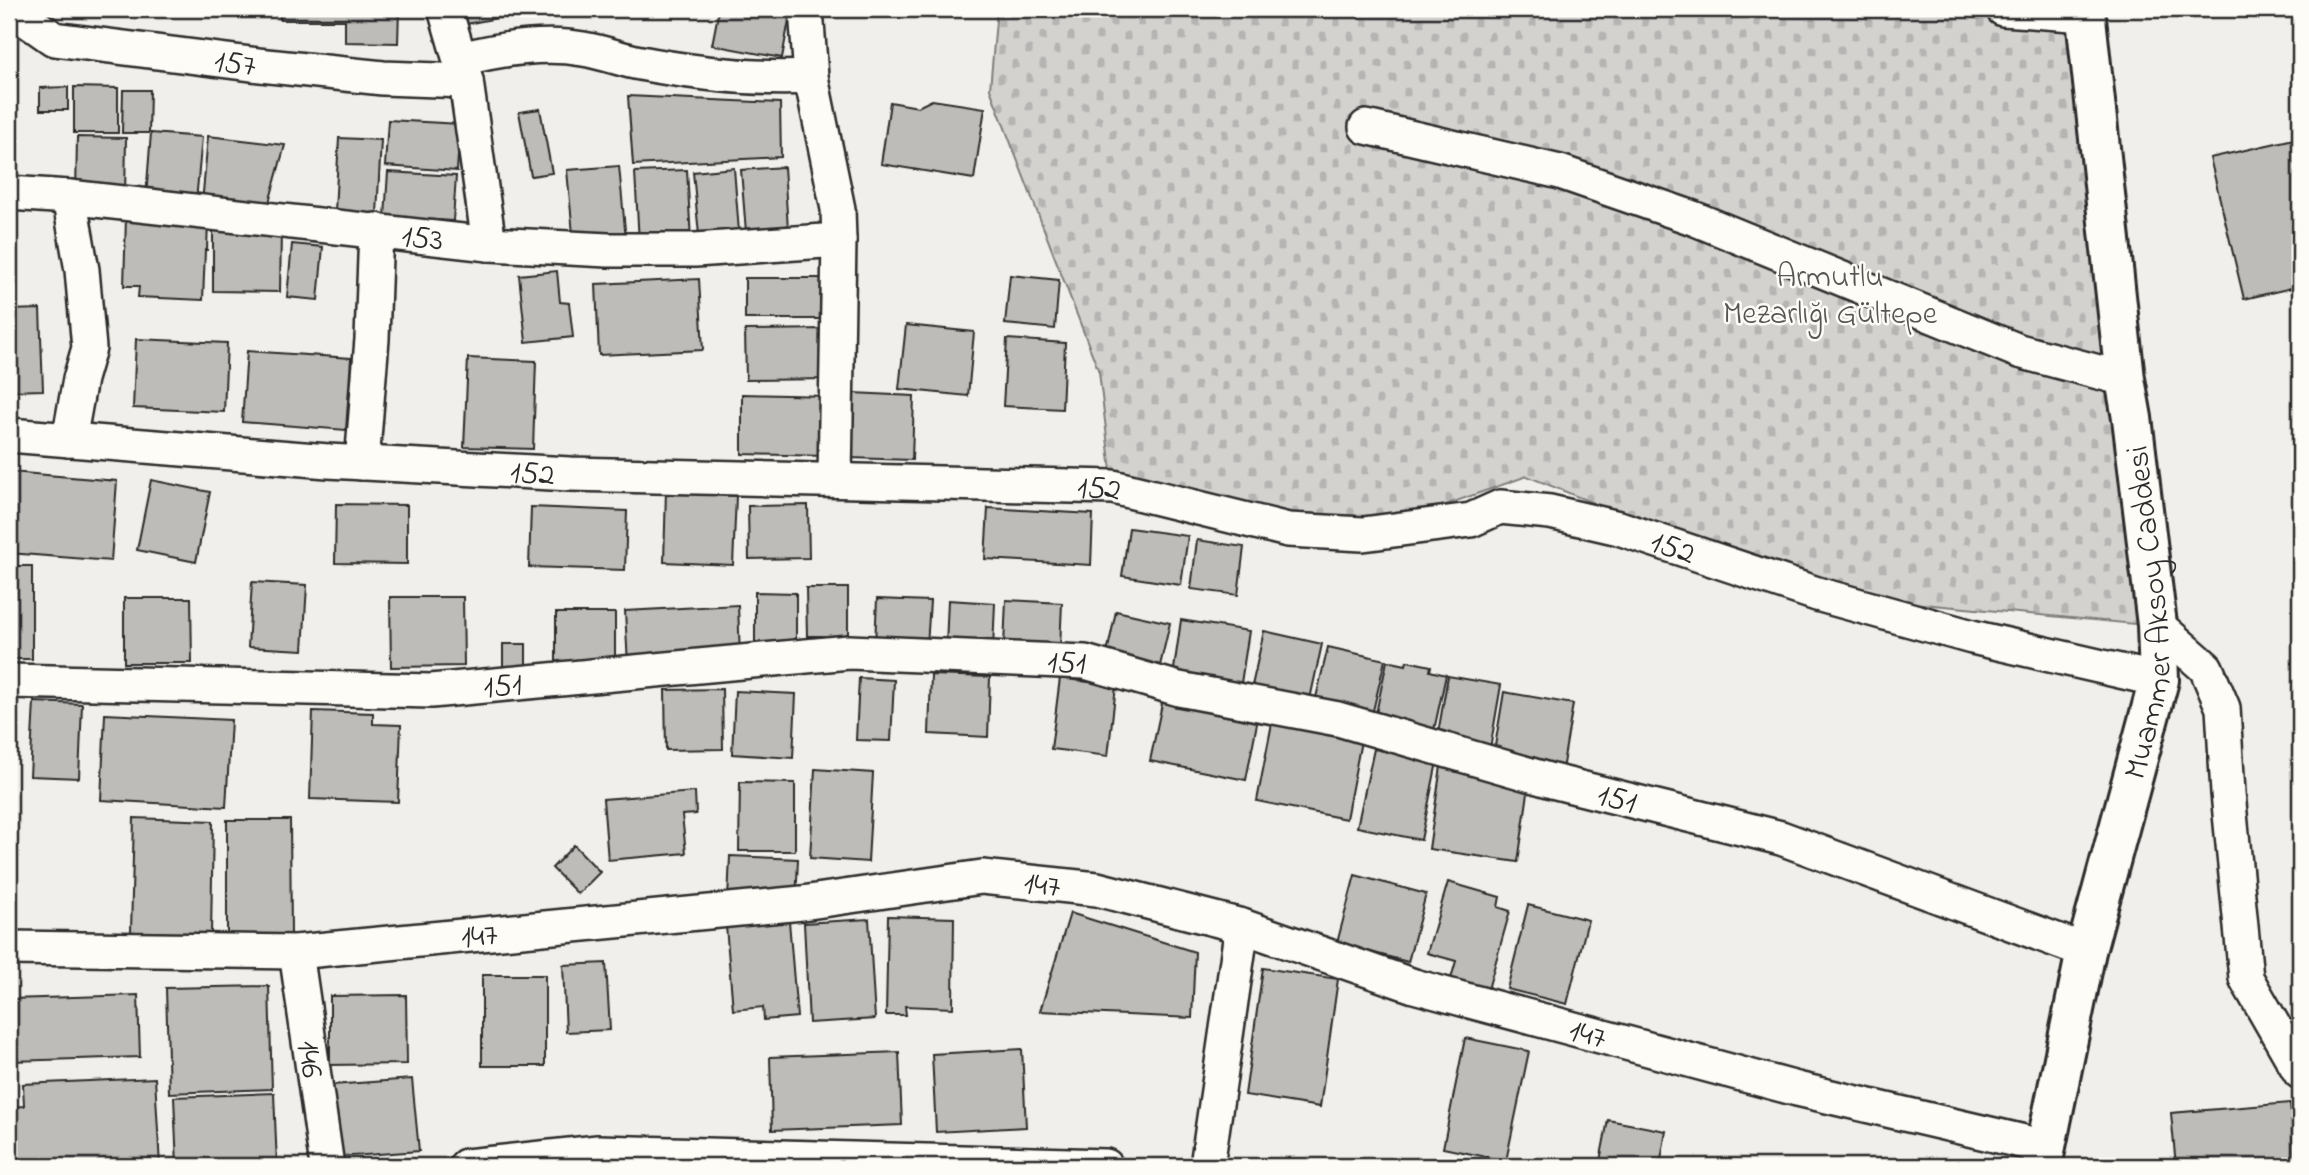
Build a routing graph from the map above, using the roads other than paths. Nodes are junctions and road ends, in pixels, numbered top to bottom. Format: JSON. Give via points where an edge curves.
{"nodes":[{"id":1,"x":17,"y":9,"type":"edge"},
{"id":2,"x":445,"y":9,"type":"edge"},
{"id":3,"x":806,"y":9,"type":"edge"},
{"id":4,"x":2003,"y":9,"type":"edge"},
{"id":5,"x":2085,"y":12,"type":"edge"},
{"id":6,"x":464,"y":70,"type":"junction"},
{"id":7,"x":811,"y":77,"type":"junction"},
{"id":8,"x":1366,"y":127,"type":"dead end"},
{"id":9,"x":9,"y":192,"type":"edge"},
{"id":10,"x":69,"y":197,"type":"junction"},
{"id":11,"x":376,"y":230,"type":"junction"},
{"id":12,"x":839,"y":240,"type":"junction"},
{"id":13,"x":489,"y":244,"type":"junction"},
{"id":14,"x":2125,"y":379,"type":"junction"},
{"id":15,"x":9,"y":435,"type":"edge"},
{"id":16,"x":69,"y":440,"type":"junction"},
{"id":17,"x":362,"y":463,"type":"junction"},
{"id":18,"x":835,"y":479,"type":"junction"},
{"id":19,"x":2157,"y":625,"type":"junction"},
{"id":20,"x":2159,"y":680,"type":"junction"},
{"id":21,"x":9,"y":681,"type":"edge"},
{"id":22,"x":1242,"y":926,"type":"junction"},
{"id":23,"x":9,"y":948,"type":"edge"},
{"id":24,"x":2086,"y":951,"type":"junction"},
{"id":25,"x":296,"y":952,"type":"junction"},
{"id":26,"x":2300,"y":1072,"type":"edge"},
{"id":27,"x":2044,"y":1156,"type":"edge"},
{"id":28,"x":732,"y":1161,"type":"edge"},
{"id":29,"x":327,"y":1166,"type":"edge"},
{"id":30,"x":466,"y":1166,"type":"edge"},
{"id":31,"x":1106,"y":1166,"type":"edge"},
{"id":32,"x":1207,"y":1166,"type":"edge"}],
"edges":[{"from":1,"to":6,"type":"street","name":"157","via":[[54,39],[383,78]]},
{"from":2,"to":6,"type":"street"},
{"from":3,"to":7,"type":"street"},
{"from":4,"to":5,"type":"street"},
{"from":5,"to":14,"type":"street","name":"Muammer Aksoy Caddesi"},
{"from":6,"to":7,"type":"street","name":"157","via":[[492,51],[538,46],[707,71]]},
{"from":6,"to":13,"type":"street"},
{"from":7,"to":12,"type":"street","via":[[838,209]]},
{"from":8,"to":14,"type":"street","via":[[1560,172],[1693,218],[2019,351]]},
{"from":9,"to":10,"type":"street","name":"153"},
{"from":10,"to":11,"type":"street","name":"153"},
{"from":10,"to":16,"type":"street","via":[[89,348]]},
{"from":11,"to":13,"type":"street","name":"153"},
{"from":11,"to":17,"type":"street"},
{"from":12,"to":13,"type":"street","name":"153","via":[[695,250]]},
{"from":12,"to":18,"type":"street"},
{"from":14,"to":19,"type":"street","name":"Muammer Aksoy Caddesi"},
{"from":15,"to":16,"type":"street","name":"152"},
{"from":16,"to":17,"type":"street","name":"152"},
{"from":17,"to":18,"type":"street","name":"152","via":[[570,474]]},
{"from":18,"to":20,"type":"street","name":"152","via":[[1113,487],[1288,530],[1363,534],[1471,520],[1500,507],[1550,512],[1619,528],[1818,594],[1959,634]]},
{"from":19,"to":20,"type":"street","name":"Muammer Aksoy Caddesi"},
{"from":19,"to":26,"type":"street","via":[[2206,668],[2223,708],[2246,978]]},
{"from":20,"to":24,"type":"street","name":"Muammer Aksoy Caddesi"},
{"from":21,"to":24,"type":"street","name":"151","via":[[431,691],[849,652],[1085,662],[1179,689],[1338,719],[1552,781],[1781,838]]},
{"from":22,"to":25,"type":"street","name":"147","via":[[1097,889],[982,877],[802,903]]},
{"from":22,"to":27,"type":"street","name":"147","via":[[1427,989]]},
{"from":22,"to":32,"type":"street"},
{"from":23,"to":25,"type":"street","name":"147"},
{"from":24,"to":27,"type":"street","name":"Muammer Aksoy Caddesi"},
{"from":25,"to":29,"type":"street","name":"146"},
{"from":28,"to":30,"type":"street","via":[[598,1152]]},
{"from":28,"to":31,"type":"street"}]}
